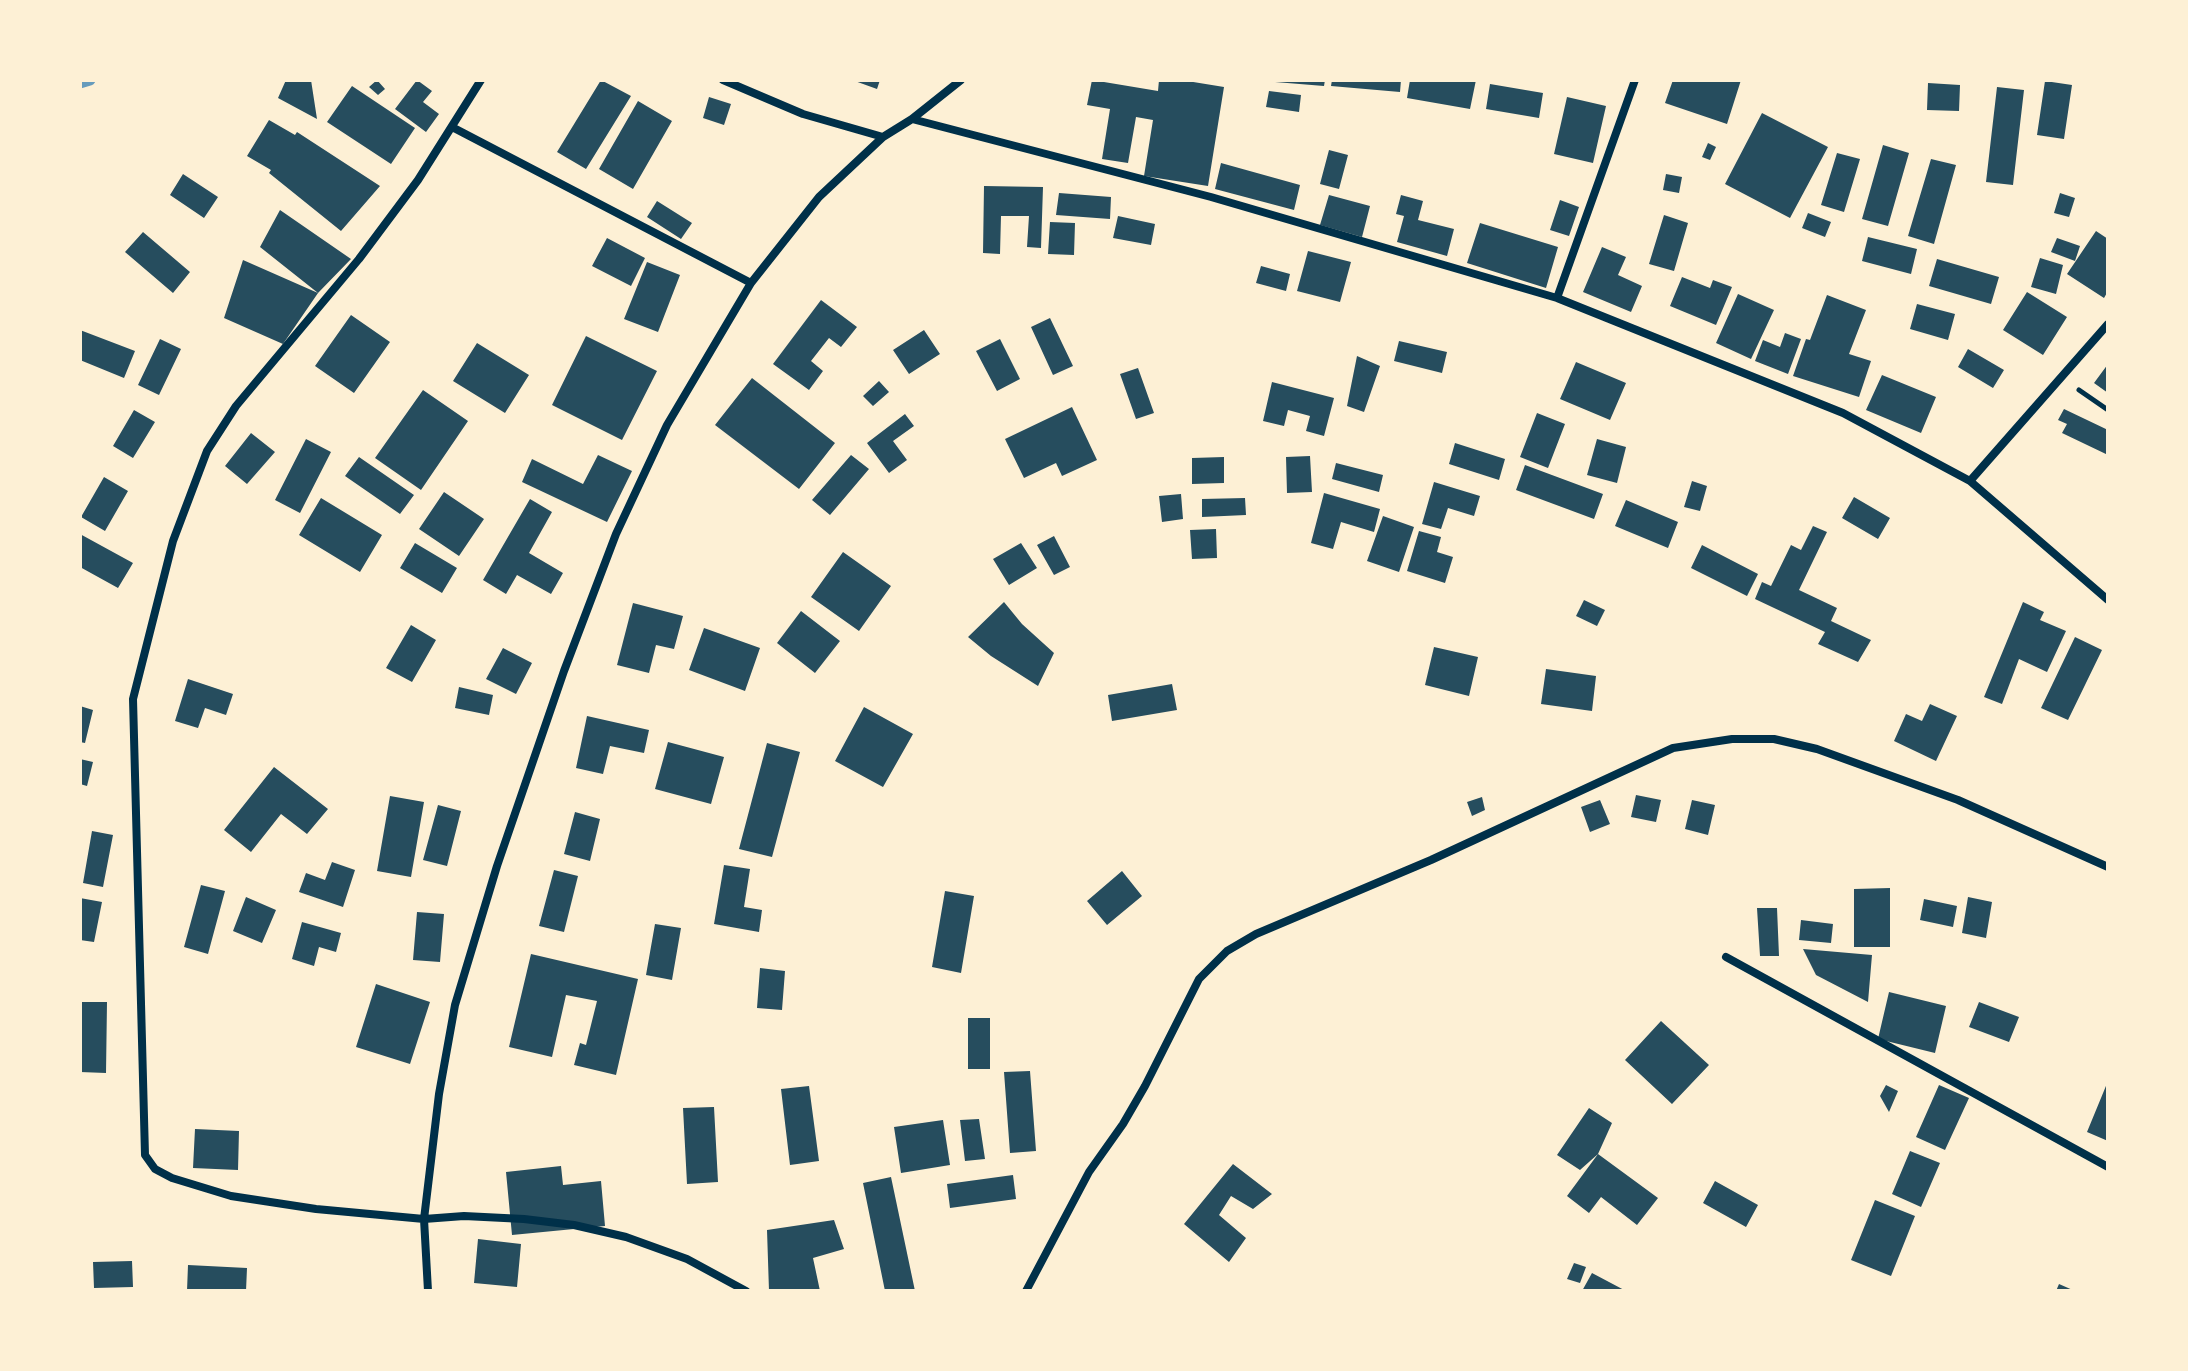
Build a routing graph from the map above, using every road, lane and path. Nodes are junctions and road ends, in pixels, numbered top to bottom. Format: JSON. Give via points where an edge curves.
{"nodes":[{"id":1,"x":481,"y":80,"type":"edge"},
{"id":2,"x":723,"y":80,"type":"edge"},
{"id":3,"x":961,"y":80,"type":"edge"},
{"id":4,"x":1635,"y":80,"type":"edge"},
{"id":5,"x":912,"y":119,"type":"junction"},
{"id":6,"x":452,"y":127,"type":"junction"},
{"id":7,"x":883,"y":137,"type":"junction"},
{"id":8,"x":751,"y":283,"type":"junction"},
{"id":9,"x":1557,"y":298,"type":"junction"},
{"id":10,"x":2108,"y":324,"type":"edge"},
{"id":11,"x":2060,"y":377,"type":"junction"},
{"id":12,"x":2108,"y":410,"type":"edge"},
{"id":13,"x":1970,"y":481,"type":"junction"},
{"id":14,"x":2108,"y":600,"type":"edge"},
{"id":15,"x":2108,"y":867,"type":"edge"},
{"id":16,"x":1726,"y":957,"type":"dead end"},
{"id":17,"x":2108,"y":1167,"type":"edge"},
{"id":18,"x":424,"y":1219,"type":"junction"},
{"id":19,"x":427,"y":1291,"type":"edge"},
{"id":20,"x":746,"y":1291,"type":"edge"},
{"id":21,"x":1026,"y":1291,"type":"edge"}],
"edges":[{"from":1,"to":6,"type":"street"},
{"from":2,"to":7,"type":"street","via":[[803,114]]},
{"from":3,"to":5,"type":"street"},
{"from":4,"to":9,"type":"street"},
{"from":5,"to":7,"type":"street"},
{"from":5,"to":9,"type":"street","via":[[1211,197]]},
{"from":6,"to":8,"type":"street"},
{"from":6,"to":18,"type":"street","via":[[359,259],[236,406],[207,451],[173,541],[133,699],[145,1155],[155,1169],[172,1178],[231,1196]]},
{"from":7,"to":8,"type":"street","via":[[819,197]]},
{"from":8,"to":18,"type":"street","via":[[667,425],[616,534],[564,671],[455,1005]]},
{"from":9,"to":13,"type":"street","via":[[1843,413]]},
{"from":10,"to":11,"type":"street"},
{"from":11,"to":12,"type":"path"},
{"from":11,"to":13,"type":"street"},
{"from":13,"to":14,"type":"street"},
{"from":15,"to":21,"type":"street","via":[[1958,800],[1817,749],[1774,739],[1673,748],[1227,951],[1199,979],[1145,1086],[1089,1172]]},
{"from":16,"to":17,"type":"street"},
{"from":18,"to":19,"type":"street"},
{"from":18,"to":20,"type":"street","via":[[464,1216],[574,1225],[687,1259]]}]}
